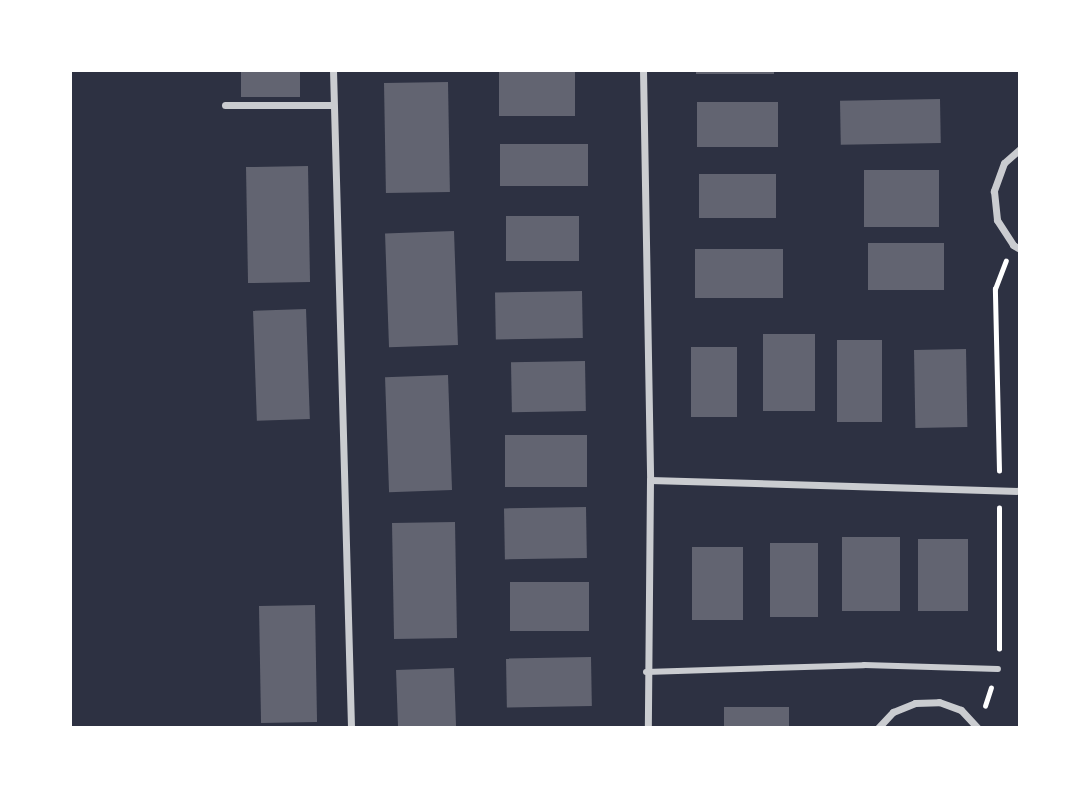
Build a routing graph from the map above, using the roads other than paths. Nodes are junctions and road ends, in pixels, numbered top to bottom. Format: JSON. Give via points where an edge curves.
{"nodes":[{"id":1,"x":332,"y":70,"type":"edge"},
{"id":2,"x":643,"y":70,"type":"edge"},
{"id":3,"x":225,"y":104,"type":"dead end"},
{"id":4,"x":332,"y":105,"type":"junction"},
{"id":5,"x":1020,"y":149,"type":"edge"},
{"id":6,"x":1020,"y":249,"type":"edge"},
{"id":7,"x":650,"y":480,"type":"junction"},
{"id":8,"x":1020,"y":491,"type":"edge"},
{"id":9,"x":999,"y":669,"type":"dead end"},
{"id":10,"x":646,"y":672,"type":"junction"},
{"id":11,"x":351,"y":728,"type":"edge"},
{"id":12,"x":648,"y":728,"type":"edge"},
{"id":13,"x":878,"y":728,"type":"edge"},
{"id":14,"x":978,"y":728,"type":"edge"}],
"edges":[{"from":1,"to":4,"type":"street"},
{"from":2,"to":7,"type":"street"},
{"from":3,"to":4,"type":"street"},
{"from":4,"to":11,"type":"street"},
{"from":5,"to":6,"type":"street","via":[[1004,163],[994,191],[997,220]]},
{"from":7,"to":8,"type":"street"},
{"from":7,"to":10,"type":"street"},
{"from":9,"to":10,"type":"street","via":[[864,666]]},
{"from":10,"to":12,"type":"street"},
{"from":13,"to":14,"type":"street","via":[[893,712],[915,703],[939,702],[961,710]]}]}
